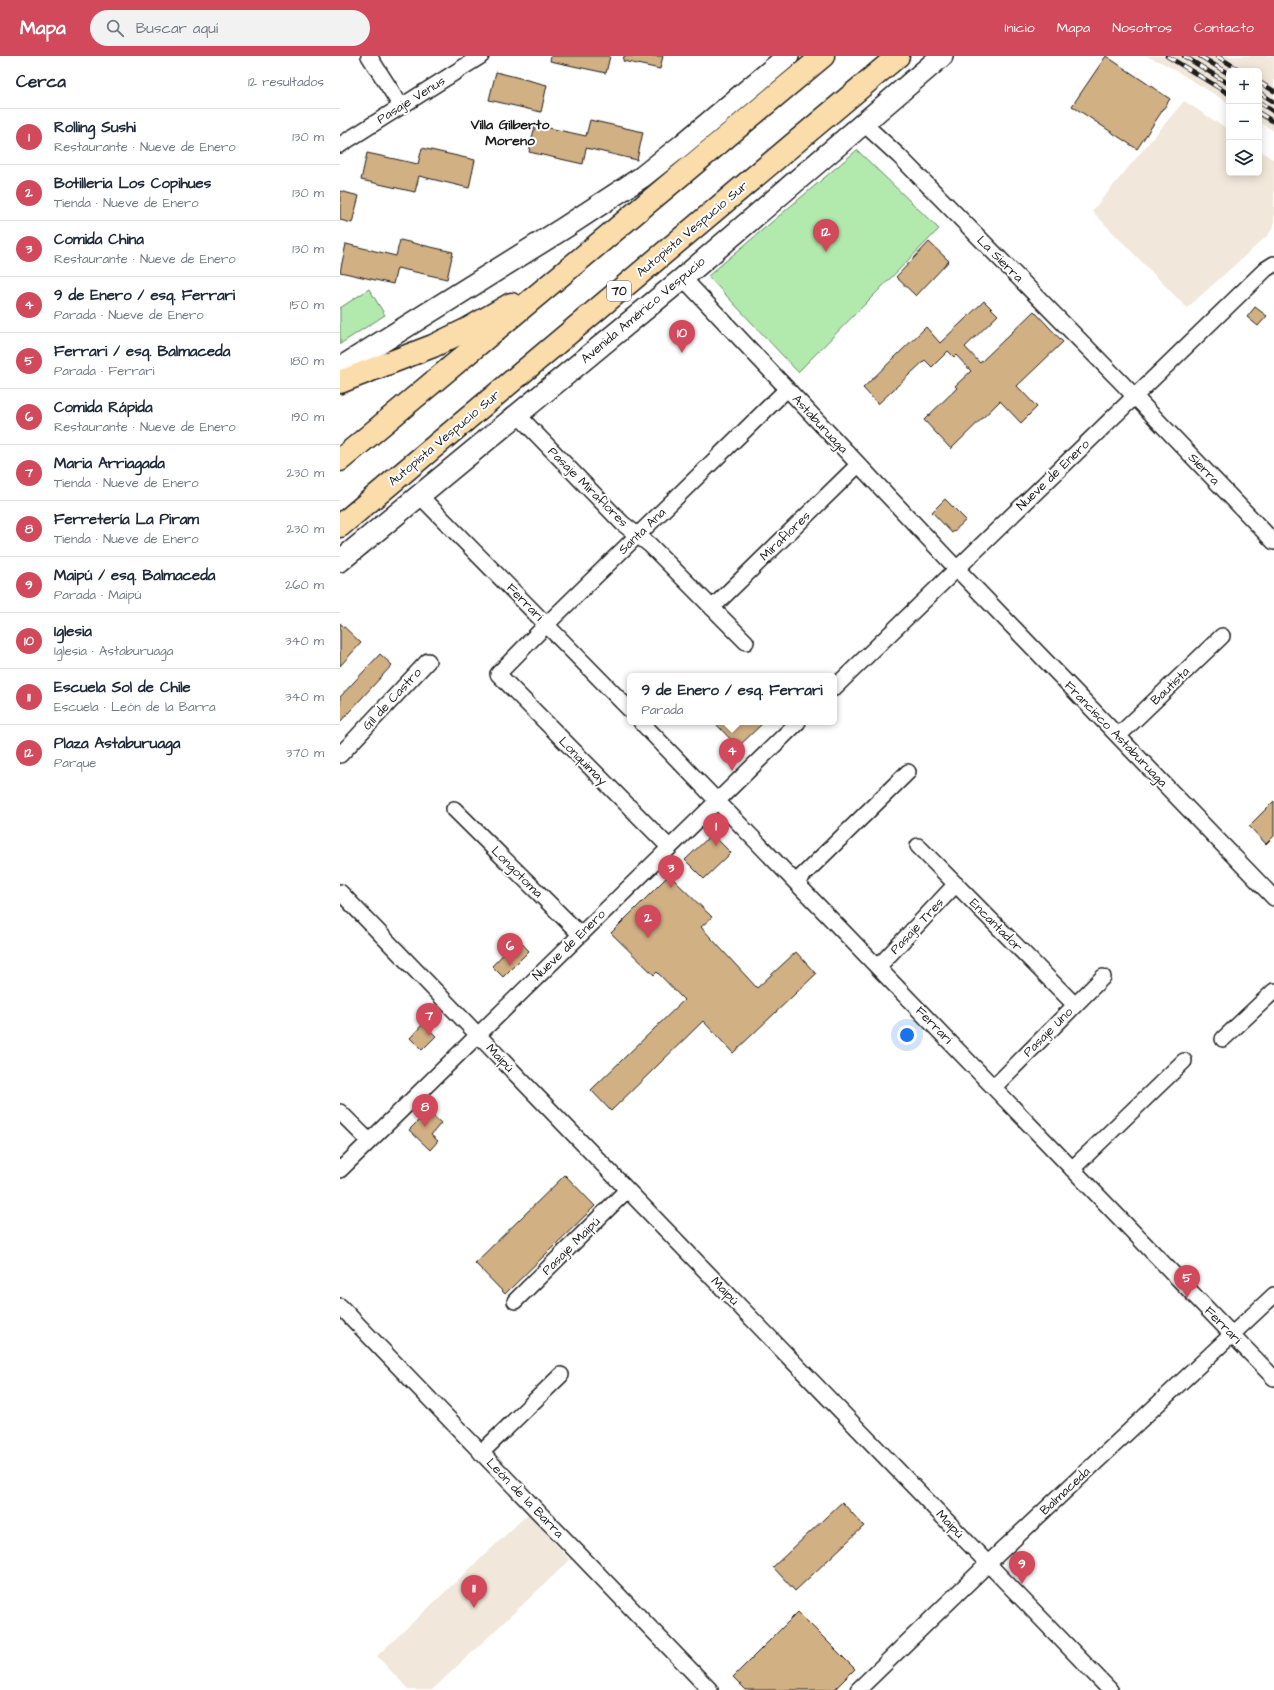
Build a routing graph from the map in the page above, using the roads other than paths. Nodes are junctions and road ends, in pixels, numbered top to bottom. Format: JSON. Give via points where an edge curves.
{"nodes":[{"id":1,"x":369,"y":56,"type":"edge"},
{"id":2,"x":481,"y":56,"type":"edge"},
{"id":3,"x":788,"y":56,"type":"edge"},
{"id":4,"x":823,"y":56,"type":"edge"},
{"id":5,"x":898,"y":56,"type":"edge"},
{"id":6,"x":942,"y":56,"type":"edge"},
{"id":7,"x":401,"y":106,"type":"junction"},
{"id":8,"x":863,"y":123,"type":"junction"},
{"id":9,"x":340,"y":145,"type":"edge"},
{"id":10,"x":1274,"y":264,"type":"edge"},
{"id":11,"x":560,"y":276,"type":"junction"},
{"id":12,"x":683,"y":278,"type":"junction"},
{"id":13,"x":340,"y":368,"type":"edge"},
{"id":14,"x":340,"y":382,"type":"edge"},
{"id":15,"x":787,"y":389,"type":"junction"},
{"id":16,"x":1134,"y":396,"type":"junction"},
{"id":17,"x":517,"y":414,"type":"junction"},
{"id":18,"x":340,"y":460,"type":"edge"},
{"id":19,"x":858,"y":465,"type":"junction"},
{"id":20,"x":420,"y":496,"type":"junction"},
{"id":21,"x":340,"y":526,"type":"edge"},
{"id":22,"x":638,"y":535,"type":"junction"},
{"id":23,"x":1274,"y":542,"type":"edge"},
{"id":24,"x":340,"y":561,"type":"edge"},
{"id":25,"x":957,"y":570,"type":"junction"},
{"id":26,"x":712,"y":608,"type":"junction"},
{"id":27,"x":546,"y":624,"type":"junction"},
{"id":28,"x":1222,"y":636,"type":"dead end"},
{"id":29,"x":746,"y":642,"type":"dead end"},
{"id":30,"x":428,"y":661,"type":"dead end"},
{"id":31,"x":498,"y":674,"type":"joint"},
{"id":32,"x":837,"y":685,"type":"edge"},
{"id":33,"x":627,"y":707,"type":"edge"},
{"id":34,"x":644,"y":725,"type":"edge"},
{"id":35,"x":795,"y":725,"type":"edge"},
{"id":36,"x":1118,"y":736,"type":"junction"},
{"id":37,"x":340,"y":755,"type":"edge"},
{"id":38,"x":908,"y":772,"type":"dead end"},
{"id":39,"x":717,"y":800,"type":"junction"},
{"id":40,"x":454,"y":810,"type":"dead end"},
{"id":41,"x":918,"y":846,"type":"dead end"},
{"id":42,"x":669,"y":847,"type":"junction"},
{"id":43,"x":796,"y":882,"type":"junction"},
{"id":44,"x":956,"y":884,"type":"junction"},
{"id":45,"x":340,"y":892,"type":"edge"},
{"id":46,"x":1274,"y":898,"type":"edge"},
{"id":47,"x":580,"y":934,"type":"junction"},
{"id":48,"x":878,"y":967,"type":"junction"},
{"id":49,"x":1103,"y":977,"type":"dead end"},
{"id":50,"x":1274,"y":991,"type":"edge"},
{"id":51,"x":1075,"y":1005,"type":"junction"},
{"id":52,"x":478,"y":1035,"type":"junction"},
{"id":53,"x":1223,"y":1039,"type":"dead end"},
{"id":54,"x":1184,"y":1061,"type":"dead end"},
{"id":55,"x":994,"y":1087,"type":"junction"},
{"id":56,"x":340,"y":1112,"type":"edge"},
{"id":57,"x":369,"y":1141,"type":"junction"},
{"id":58,"x":1072,"y":1169,"type":"junction"},
{"id":59,"x":340,"y":1170,"type":"edge"},
{"id":60,"x":627,"y":1190,"type":"junction"},
{"id":61,"x":1274,"y":1295,"type":"edge"},
{"id":62,"x":515,"y":1301,"type":"dead end"},
{"id":63,"x":343,"y":1316,"type":"edge"},
{"id":64,"x":1232,"y":1335,"type":"junction"},
{"id":65,"x":561,"y":1375,"type":"dead end"},
{"id":66,"x":1274,"y":1378,"type":"edge"},
{"id":67,"x":482,"y":1453,"type":"junction"},
{"id":68,"x":988,"y":1563,"type":"junction"},
{"id":69,"x":710,"y":1690,"type":"edge"},
{"id":70,"x":858,"y":1690,"type":"edge"},
{"id":71,"x":1110,"y":1690,"type":"edge"}],
"edges":[{"from":1,"to":7,"type":"street"},
{"from":2,"to":7,"type":"street","name":"Pasaje Venus"},
{"from":3,"to":13,"type":"main road","via":[[629,186]]},
{"from":4,"to":11,"type":"highway"},
{"from":5,"to":21,"type":"highway","name":"Autopista Vespucio Sur","number":"70"},
{"from":6,"to":8,"type":"main road","name":"Avenida Américo Vespucio"},
{"from":7,"to":9,"type":"street","name":"Pasaje Venus"},
{"from":8,"to":12,"type":"main road","name":"Avenida Américo Vespucio"},
{"from":8,"to":16,"type":"street","name":"La Sierra","via":[[899,156]]},
{"from":10,"to":16,"type":"street","name":"Nueve de Enero"},
{"from":11,"to":14,"type":"highway","via":[[450,338]]},
{"from":11,"to":18,"type":"highway"},
{"from":12,"to":15,"type":"street","name":"Astaburuaga"},
{"from":12,"to":17,"type":"main road","name":"Avenida Américo Vespucio"},
{"from":15,"to":19,"type":"street","name":"Astaburuaga"},
{"from":15,"to":22,"type":"street","name":"Santa Ana"},
{"from":16,"to":23,"type":"street","name":"Sierra"},
{"from":16,"to":25,"type":"street","name":"Nueve de Enero"},
{"from":17,"to":20,"type":"main road","name":"Avenida Américo Vespucio"},
{"from":17,"to":22,"type":"street","name":"Pasaje Miraflores","via":[[622,522]]},
{"from":19,"to":25,"type":"street","name":"Astaburuaga"},
{"from":19,"to":26,"type":"street","name":"Miraflores"},
{"from":20,"to":24,"type":"main road","name":"Avenida Américo Vespucio"},
{"from":20,"to":27,"type":"street","name":"Ferrari"},
{"from":22,"to":26,"type":"street","name":"Pasaje Miraflores"},
{"from":22,"to":27,"type":"street","name":"Santa Ana"},
{"from":25,"to":32,"type":"street","name":"Nueve de Enero"},
{"from":25,"to":36,"type":"street","name":"Francisco Astaburuaga"},
{"from":26,"to":29,"type":"street","name":"Pasaje Miraflores"},
{"from":27,"to":31,"type":"street","name":"Santa Ana"},
{"from":27,"to":33,"type":"street","name":"Ferrari"},
{"from":28,"to":36,"type":"street","name":"Bautista"},
{"from":30,"to":37,"type":"street","name":"Gil de Castro"},
{"from":31,"to":42,"type":"street","name":"Lonquimay"},
{"from":34,"to":39,"type":"street","name":"Ferrari"},
{"from":35,"to":39,"type":"street","name":"Nueve de Enero"},
{"from":36,"to":46,"type":"street","name":"Francisco Astaburuaga"},
{"from":38,"to":43,"type":"street"},
{"from":39,"to":42,"type":"street","name":"Nueve de Enero"},
{"from":39,"to":43,"type":"street","name":"Ferrari"},
{"from":40,"to":47,"type":"street","name":"Longotoma"},
{"from":41,"to":44,"type":"street","name":"Encantador"},
{"from":42,"to":47,"type":"street","name":"Nueve de Enero"},
{"from":43,"to":48,"type":"street","name":"Ferrari"},
{"from":44,"to":48,"type":"street","name":"Pasaje Tres"},
{"from":44,"to":51,"type":"street","name":"Encantador"},
{"from":45,"to":52,"type":"street","name":"Maipú"},
{"from":47,"to":52,"type":"street","name":"Nueve de Enero"},
{"from":48,"to":55,"type":"street","name":"Ferrari"},
{"from":49,"to":51,"type":"street","name":"Pasaje Uno"},
{"from":50,"to":53,"type":"street"},
{"from":51,"to":55,"type":"street","name":"Pasaje Uno"},
{"from":52,"to":57,"type":"street","name":"Nueve de Enero"},
{"from":52,"to":60,"type":"street","name":"Maipú"},
{"from":54,"to":58,"type":"street"},
{"from":55,"to":58,"type":"street","name":"Ferrari"},
{"from":56,"to":57,"type":"street"},
{"from":57,"to":59,"type":"street","name":"Nueve de Enero"},
{"from":58,"to":64,"type":"street","name":"Ferrari"},
{"from":60,"to":62,"type":"street","name":"Pasaje Maipú"},
{"from":60,"to":68,"type":"street","name":"Maipú"},
{"from":61,"to":64,"type":"street","name":"Balmaceda"},
{"from":63,"to":67,"type":"street","name":"León de la Barra"},
{"from":64,"to":66,"type":"street","name":"Ferrari"},
{"from":64,"to":68,"type":"street","name":"Balmaceda"},
{"from":65,"to":67,"type":"street"},
{"from":67,"to":69,"type":"street","name":"León de la Barra"},
{"from":68,"to":70,"type":"street","name":"Balmaceda"},
{"from":68,"to":71,"type":"street","name":"Maipú"}]}
